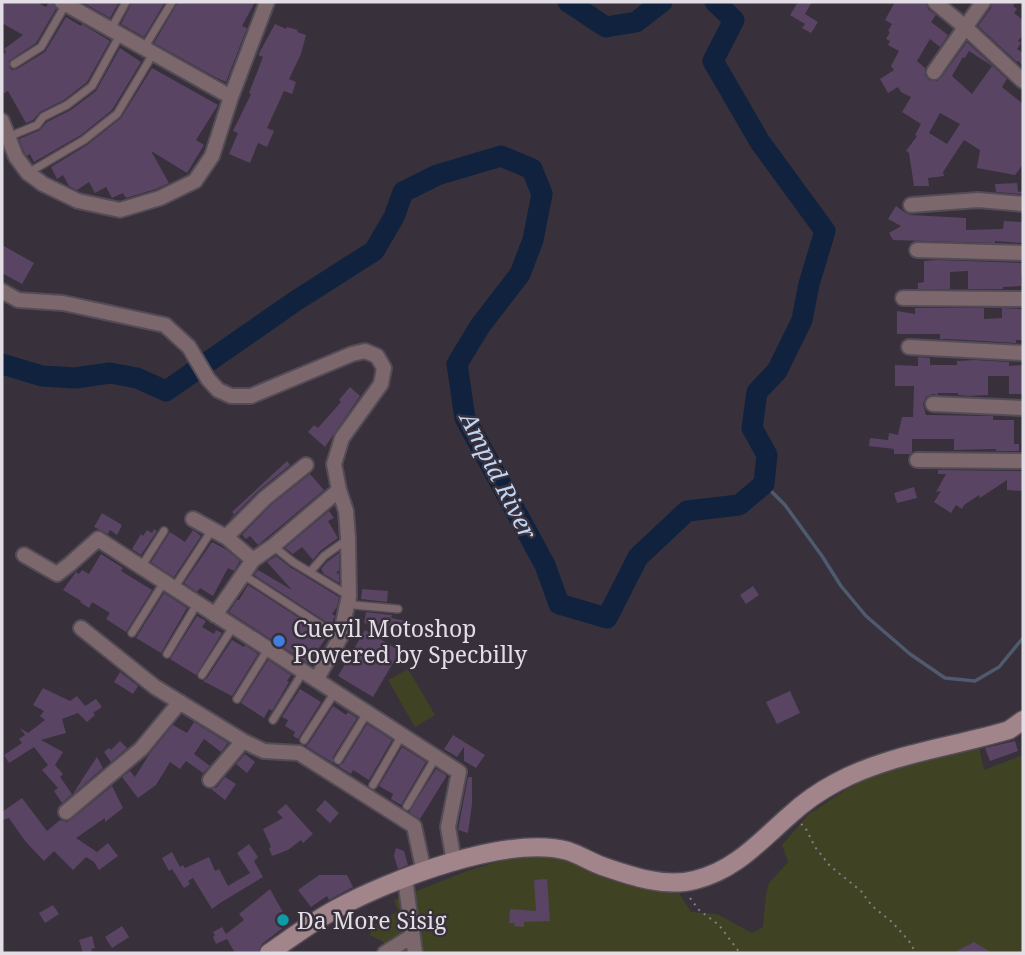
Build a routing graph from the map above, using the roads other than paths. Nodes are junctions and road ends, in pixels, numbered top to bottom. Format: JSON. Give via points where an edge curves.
{"nodes":[{"id":1,"x":126,"y":2,"type":"edge"},
{"id":2,"x":172,"y":2,"type":"edge"},
{"id":3,"x":267,"y":2,"type":"edge"},
{"id":4,"x":935,"y":2,"type":"edge"},
{"id":5,"x":983,"y":2,"type":"edge"},
{"id":6,"x":70,"y":4,"type":"edge"},
{"id":7,"x":965,"y":27,"type":"junction"},
{"id":8,"x":116,"y":32,"type":"junction"},
{"id":9,"x":149,"y":51,"type":"junction"},
{"id":10,"x":14,"y":64,"type":"dead end"},
{"id":11,"x":934,"y":72,"type":"dead end"},
{"id":12,"x":1023,"y":81,"type":"edge"},
{"id":13,"x":231,"y":97,"type":"junction"},
{"id":14,"x":2,"y":121,"type":"edge"},
{"id":15,"x":8,"y":138,"type":"junction"},
{"id":16,"x":28,"y":173,"type":"junction"},
{"id":17,"x":1023,"y":204,"type":"edge"},
{"id":18,"x":911,"y":205,"type":"dead end"},
{"id":19,"x":917,"y":250,"type":"dead end"},
{"id":20,"x":1023,"y":253,"type":"edge"},
{"id":21,"x":2,"y":291,"type":"edge"},
{"id":22,"x":903,"y":298,"type":"dead end"},
{"id":23,"x":1023,"y":299,"type":"edge"},
{"id":24,"x":909,"y":347,"type":"dead end"},
{"id":25,"x":1023,"y":353,"type":"edge"},
{"id":26,"x":933,"y":404,"type":"dead end"},
{"id":27,"x":1023,"y":408,"type":"edge"},
{"id":28,"x":917,"y":460,"type":"dead end"},
{"id":29,"x":1023,"y":461,"type":"edge"},
{"id":30,"x":306,"y":464,"type":"dead end"},
{"id":31,"x":339,"y":490,"type":"junction"},
{"id":32,"x":193,"y":519,"type":"dead end"},
{"id":33,"x":212,"y":530,"type":"junction"},
{"id":34,"x":164,"y":531,"type":"dead end"},
{"id":35,"x":226,"y":537,"type":"junction"},
{"id":36,"x":348,"y":538,"type":"junction"},
{"id":37,"x":272,"y":546,"type":"junction"},
{"id":38,"x":23,"y":555,"type":"dead end"},
{"id":39,"x":253,"y":560,"type":"junction"},
{"id":40,"x":141,"y":567,"type":"junction"},
{"id":41,"x":310,"y":572,"type":"junction"},
{"id":42,"x":242,"y":574,"type":"junction"},
{"id":43,"x":169,"y":585,"type":"junction"},
{"id":44,"x":349,"y":596,"type":"junction"},
{"id":45,"x":197,"y":604,"type":"junction"},
{"id":46,"x":398,"y":609,"type":"dead end"},
{"id":47,"x":215,"y":615,"type":"junction"},
{"id":48,"x":233,"y":627,"type":"junction"},
{"id":49,"x":80,"y":628,"type":"dead end"},
{"id":50,"x":132,"y":633,"type":"dead end"},
{"id":51,"x":340,"y":638,"type":"junction"},
{"id":52,"x":268,"y":649,"type":"junction"},
{"id":53,"x":167,"y":654,"type":"dead end"},
{"id":54,"x":303,"y":671,"type":"junction"},
{"id":55,"x":202,"y":675,"type":"dead end"},
{"id":56,"x":316,"y":680,"type":"junction"},
{"id":57,"x":335,"y":692,"type":"junction"},
{"id":58,"x":237,"y":699,"type":"dead end"},
{"id":59,"x":180,"y":702,"type":"junction"},
{"id":60,"x":367,"y":713,"type":"junction"},
{"id":61,"x":273,"y":720,"type":"dead end"},
{"id":62,"x":1023,"y":720,"type":"edge"},
{"id":63,"x":402,"y":735,"type":"junction"},
{"id":64,"x":304,"y":740,"type":"dead end"},
{"id":65,"x":243,"y":741,"type":"junction"},
{"id":66,"x":436,"y":757,"type":"junction"},
{"id":67,"x":338,"y":760,"type":"dead end"},
{"id":68,"x":211,"y":780,"type":"dead end"},
{"id":69,"x":373,"y":785,"type":"dead end"},
{"id":70,"x":407,"y":806,"type":"dead end"},
{"id":71,"x":66,"y":812,"type":"dead end"},
{"id":72,"x":454,"y":862,"type":"junction"},
{"id":73,"x":424,"y":872,"type":"junction"},
{"id":74,"x":405,"y":879,"type":"junction"},
{"id":75,"x":412,"y":936,"type":"junction"},
{"id":76,"x":270,"y":953,"type":"edge"},
{"id":77,"x":385,"y":953,"type":"edge"},
{"id":78,"x":415,"y":953,"type":"edge"}],
"edges":[{"from":1,"to":8,"type":"lane"},
{"from":2,"to":9,"type":"lane"},
{"from":3,"to":13,"type":"street"},
{"from":4,"to":7,"type":"street"},
{"from":5,"to":7,"type":"street"},
{"from":6,"to":8,"type":"street"},
{"from":6,"to":10,"type":"lane","via":[[41,47]]},
{"from":7,"to":11,"type":"street"},
{"from":7,"to":12,"type":"street"},
{"from":8,"to":9,"type":"street"},
{"from":8,"to":15,"type":"lane","via":[[92,86],[37,125]]},
{"from":9,"to":13,"type":"street"},
{"from":9,"to":16,"type":"lane","via":[[117,114]]},
{"from":13,"to":16,"type":"street","via":[[212,156],[195,180],[160,198],[120,211],[78,201]]},
{"from":14,"to":15,"type":"street"},
{"from":15,"to":16,"type":"street"},
{"from":17,"to":18,"type":"street","via":[[978,200]]},
{"from":19,"to":20,"type":"street"},
{"from":21,"to":31,"type":"street","via":[[18,300],[63,303],[165,325],[189,347],[218,390],[230,396],[251,396],[352,354],[365,351],[377,356],[384,368],[381,384],[342,438],[334,464]]},
{"from":22,"to":23,"type":"street"},
{"from":24,"to":25,"type":"street"},
{"from":26,"to":27,"type":"street"},
{"from":28,"to":29,"type":"street"},
{"from":30,"to":35,"type":"street"},
{"from":31,"to":36,"type":"street"},
{"from":31,"to":37,"type":"street"},
{"from":32,"to":33,"type":"street"},
{"from":33,"to":35,"type":"street"},
{"from":33,"to":43,"type":"lane"},
{"from":34,"to":40,"type":"lane"},
{"from":35,"to":39,"type":"street"},
{"from":36,"to":41,"type":"lane"},
{"from":36,"to":44,"type":"street"},
{"from":37,"to":39,"type":"street"},
{"from":37,"to":41,"type":"lane"},
{"from":38,"to":40,"type":"street","via":[[57,574],[74,567],[98,540]]},
{"from":39,"to":42,"type":"street"},
{"from":40,"to":43,"type":"street"},
{"from":41,"to":44,"type":"lane"},
{"from":42,"to":47,"type":"street"},
{"from":42,"to":51,"type":"lane"},
{"from":43,"to":45,"type":"street"},
{"from":43,"to":50,"type":"lane"},
{"from":44,"to":46,"type":"lane","via":[[354,605]]},
{"from":44,"to":51,"type":"street"},
{"from":45,"to":47,"type":"street"},
{"from":45,"to":53,"type":"lane"},
{"from":47,"to":48,"type":"street"},
{"from":48,"to":52,"type":"street"},
{"from":48,"to":55,"type":"lane"},
{"from":49,"to":59,"type":"street"},
{"from":51,"to":56,"type":"street"},
{"from":52,"to":54,"type":"street"},
{"from":52,"to":58,"type":"lane"},
{"from":54,"to":56,"type":"street"},
{"from":54,"to":61,"type":"lane"},
{"from":56,"to":57,"type":"street"},
{"from":57,"to":60,"type":"street"},
{"from":57,"to":64,"type":"lane"},
{"from":59,"to":65,"type":"street"},
{"from":59,"to":71,"type":"street","via":[[141,749]]},
{"from":60,"to":63,"type":"street"},
{"from":60,"to":67,"type":"lane"},
{"from":62,"to":72,"type":"street","via":[[1009,730],[881,763],[839,781],[811,798],[735,863],[695,880],[653,881],[568,851],[546,848],[495,851]]},
{"from":63,"to":66,"type":"street"},
{"from":63,"to":69,"type":"lane"},
{"from":65,"to":68,"type":"street"},
{"from":65,"to":73,"type":"street","via":[[264,751],[299,753],[414,826]]},
{"from":66,"to":70,"type":"lane"},
{"from":66,"to":72,"type":"street","via":[[459,772],[448,827]]},
{"from":72,"to":73,"type":"street"},
{"from":73,"to":74,"type":"street"},
{"from":74,"to":75,"type":"street"},
{"from":74,"to":76,"type":"street","via":[[336,909]]},
{"from":75,"to":77,"type":"street"},
{"from":75,"to":78,"type":"street"}]}
